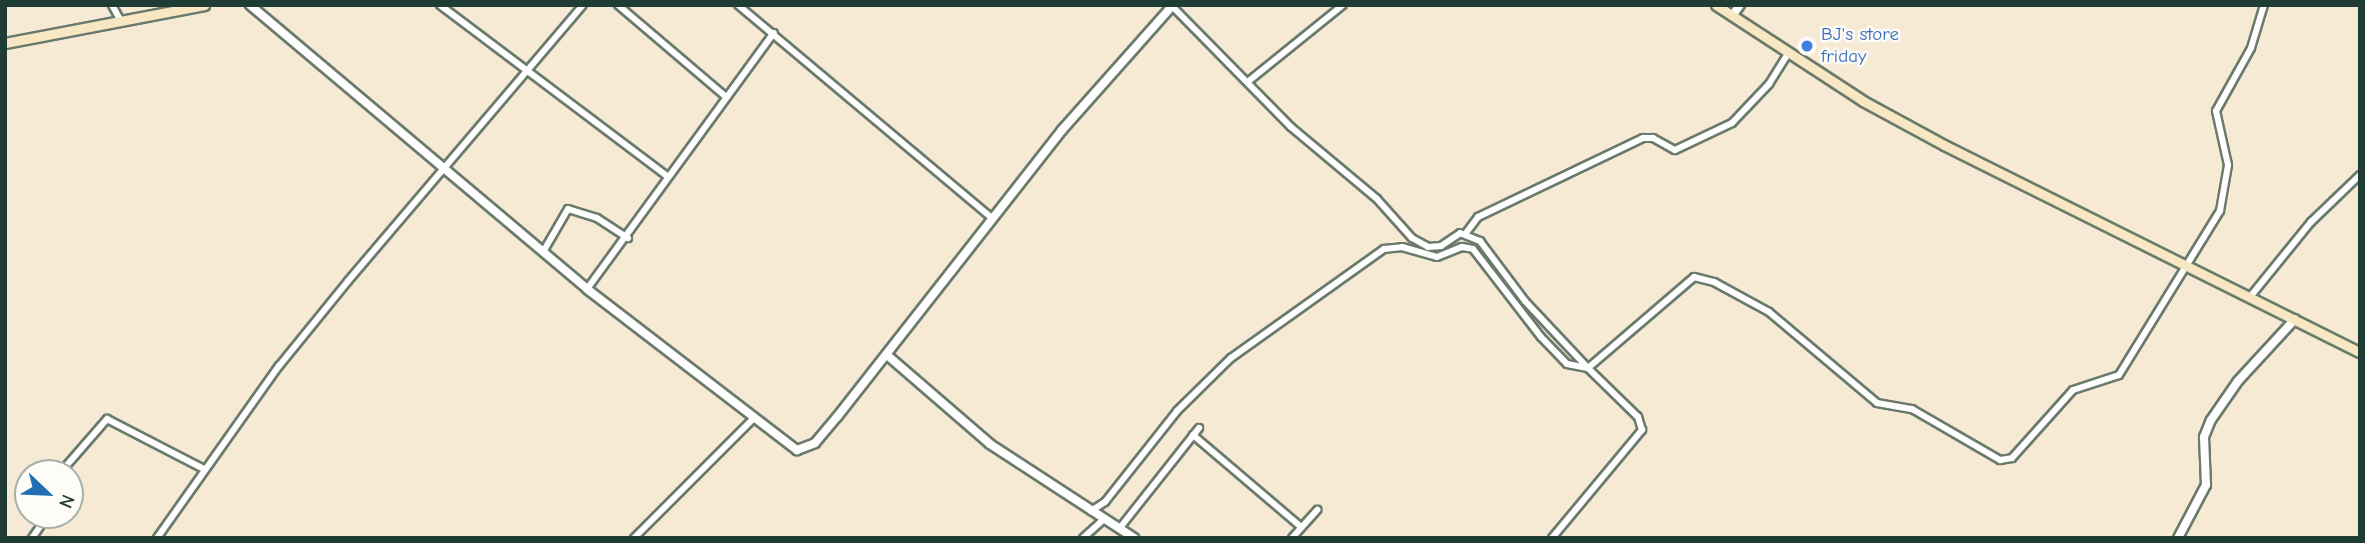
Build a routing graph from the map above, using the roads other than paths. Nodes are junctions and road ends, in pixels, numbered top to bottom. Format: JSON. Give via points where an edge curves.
{"nodes":[{"id":1,"x":112,"y":5,"type":"edge"},
{"id":2,"x":204,"y":5,"type":"edge"},
{"id":3,"x":250,"y":5,"type":"edge"},
{"id":4,"x":440,"y":5,"type":"edge"},
{"id":5,"x":583,"y":5,"type":"edge"},
{"id":6,"x":618,"y":5,"type":"edge"},
{"id":7,"x":738,"y":5,"type":"edge"},
{"id":8,"x":1343,"y":5,"type":"edge"},
{"id":9,"x":1716,"y":5,"type":"edge"},
{"id":10,"x":1740,"y":5,"type":"edge"},
{"id":11,"x":2264,"y":5,"type":"edge"},
{"id":12,"x":1172,"y":6,"type":"edge"},
{"id":13,"x":1732,"y":16,"type":"junction"},
{"id":14,"x":121,"y":21,"type":"junction"},
{"id":15,"x":774,"y":33,"type":"junction"},
{"id":16,"x":5,"y":43,"type":"edge"},
{"id":17,"x":1788,"y":52,"type":"junction"},
{"id":18,"x":526,"y":70,"type":"junction"},
{"id":19,"x":1250,"y":80,"type":"junction"},
{"id":20,"x":726,"y":97,"type":"junction"},
{"id":21,"x":443,"y":169,"type":"junction"},
{"id":22,"x":2360,"y":175,"type":"edge"},
{"id":23,"x":667,"y":176,"type":"junction"},
{"id":24,"x":991,"y":217,"type":"junction"},
{"id":25,"x":1466,"y":233,"type":"junction"},
{"id":26,"x":628,"y":238,"type":"junction"},
{"id":27,"x":543,"y":252,"type":"junction"},
{"id":28,"x":2185,"y":264,"type":"junction"},
{"id":29,"x":587,"y":289,"type":"junction"},
{"id":30,"x":2250,"y":297,"type":"junction"},
{"id":31,"x":2295,"y":319,"type":"junction"},
{"id":32,"x":2360,"y":352,"type":"edge"},
{"id":33,"x":887,"y":355,"type":"junction"},
{"id":34,"x":1588,"y":368,"type":"junction"},
{"id":35,"x":753,"y":419,"type":"junction"},
{"id":36,"x":1199,"y":428,"type":"dead end"},
{"id":37,"x":1193,"y":435,"type":"junction"},
{"id":38,"x":71,"y":459,"type":"edge"},
{"id":39,"x":204,"y":469,"type":"junction"},
{"id":40,"x":1317,"y":510,"type":"dead end"},
{"id":41,"x":1091,"y":511,"type":"junction"},
{"id":42,"x":1104,"y":519,"type":"junction"},
{"id":43,"x":1301,"y":527,"type":"junction"},
{"id":44,"x":1119,"y":529,"type":"junction"},
{"id":45,"x":156,"y":538,"type":"edge"},
{"id":46,"x":634,"y":538,"type":"edge"},
{"id":47,"x":1083,"y":538,"type":"edge"},
{"id":48,"x":1134,"y":538,"type":"edge"},
{"id":49,"x":1292,"y":538,"type":"edge"},
{"id":50,"x":1552,"y":538,"type":"edge"},
{"id":51,"x":2178,"y":538,"type":"edge"}],
"edges":[{"from":1,"to":14,"type":"street"},
{"from":2,"to":14,"type":"main road"},
{"from":3,"to":21,"type":"street"},
{"from":4,"to":18,"type":"street"},
{"from":5,"to":18,"type":"street"},
{"from":6,"to":20,"type":"street"},
{"from":7,"to":15,"type":"street"},
{"from":8,"to":19,"type":"street"},
{"from":9,"to":13,"type":"main road"},
{"from":10,"to":13,"type":"street"},
{"from":11,"to":28,"type":"street","via":[[2251,48],[2216,111],[2228,165],[2225,199]]},
{"from":12,"to":19,"type":"street"},
{"from":12,"to":24,"type":"street"},
{"from":13,"to":17,"type":"main road"},
{"from":14,"to":16,"type":"main road"},
{"from":15,"to":20,"type":"street"},
{"from":15,"to":24,"type":"street"},
{"from":17,"to":25,"type":"street","via":[[1769,83],[1732,123],[1675,150],[1653,138],[1643,138],[1478,217]]},
{"from":17,"to":28,"type":"main road","via":[[1944,145]]},
{"from":18,"to":21,"type":"street"},
{"from":18,"to":23,"type":"street"},
{"from":19,"to":25,"type":"street","via":[[1291,127],[1377,199],[1420,244],[1441,246]]},
{"from":20,"to":23,"type":"street"},
{"from":21,"to":27,"type":"street"},
{"from":21,"to":39,"type":"street","via":[[279,366]]},
{"from":22,"to":30,"type":"street","via":[[2311,222]]},
{"from":23,"to":26,"type":"street"},
{"from":24,"to":33,"type":"street"},
{"from":25,"to":34,"type":"street","via":[[1490,252],[1525,301]]},
{"from":26,"to":27,"type":"street","via":[[597,218],[568,208]]},
{"from":26,"to":29,"type":"street"},
{"from":27,"to":29,"type":"street"},
{"from":28,"to":30,"type":"main road"},
{"from":28,"to":34,"type":"street","via":[[2119,375],[2073,390],[2024,448],[2005,460],[1912,409],[1877,403],[1769,312],[1701,277],[1684,281]]},
{"from":29,"to":35,"type":"street"},
{"from":30,"to":31,"type":"main road"},
{"from":31,"to":32,"type":"main road"},
{"from":31,"to":51,"type":"street","via":[[2238,381],[2211,420],[2204,437],[2206,485]]},
{"from":33,"to":35,"type":"street","via":[[805,450],[788,447]]},
{"from":33,"to":41,"type":"street","via":[[990,444]]},
{"from":34,"to":41,"type":"street","via":[[1567,364],[1473,249],[1462,247],[1437,257],[1402,247],[1384,249],[1231,358],[1177,411],[1105,502]]},
{"from":34,"to":50,"type":"street","via":[[1637,418],[1642,429]]},
{"from":35,"to":46,"type":"street"},
{"from":36,"to":37,"type":"street"},
{"from":37,"to":43,"type":"street"},
{"from":37,"to":44,"type":"street"},
{"from":38,"to":39,"type":"street","via":[[100,423],[110,418]]},
{"from":39,"to":45,"type":"street"},
{"from":40,"to":43,"type":"street"},
{"from":41,"to":42,"type":"street"},
{"from":42,"to":44,"type":"street"},
{"from":42,"to":47,"type":"street"},
{"from":43,"to":49,"type":"street"},
{"from":44,"to":48,"type":"street"}]}
